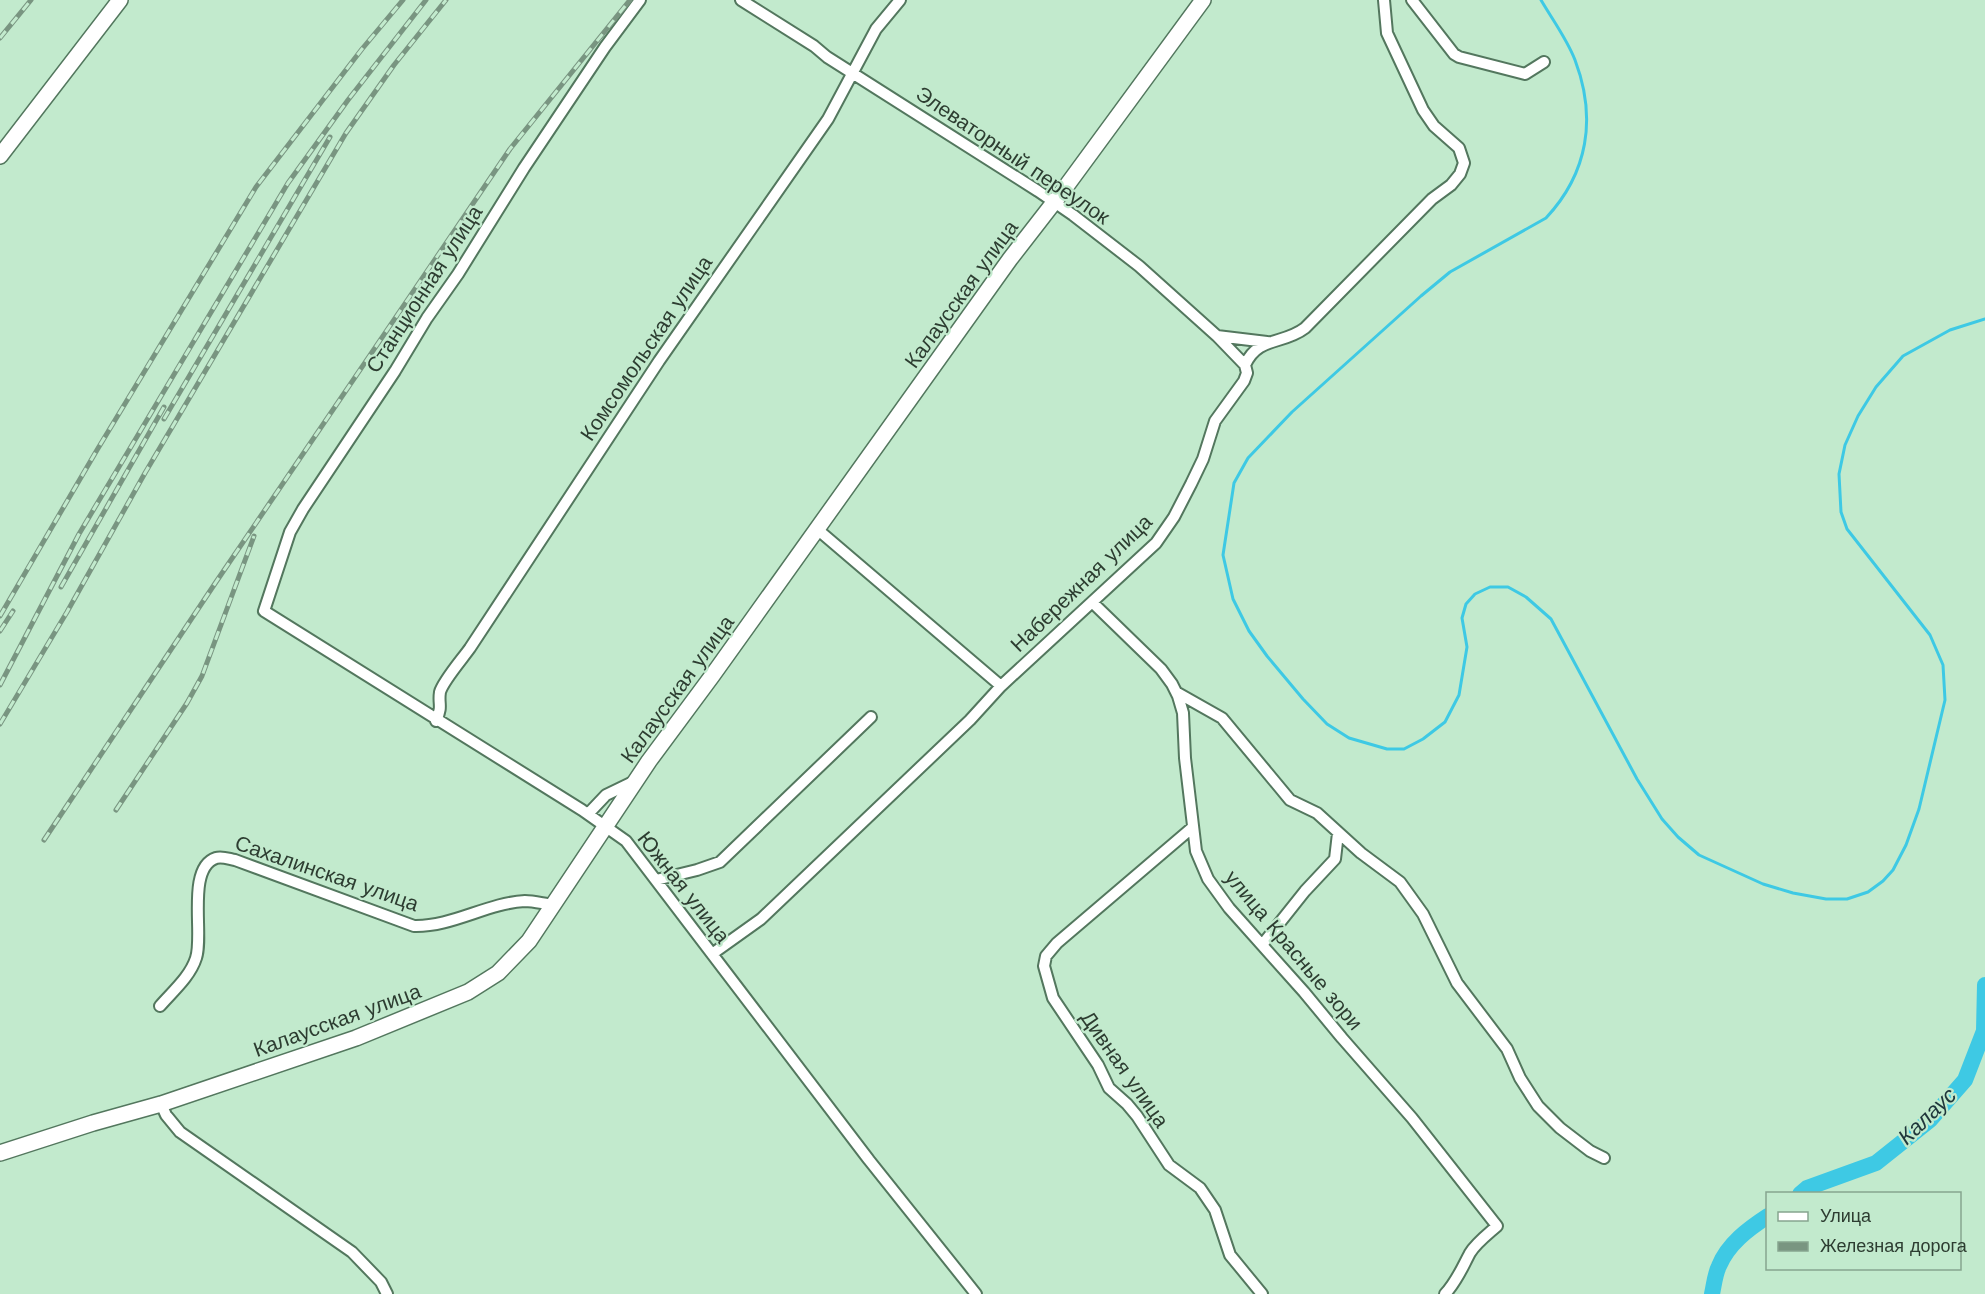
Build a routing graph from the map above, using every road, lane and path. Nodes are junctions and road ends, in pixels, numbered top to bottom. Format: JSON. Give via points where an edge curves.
{"nodes":[{"id":1,"x":120,"y":0,"type":"edge"},
{"id":2,"x":640,"y":0,"type":"edge"},
{"id":3,"x":741,"y":0,"type":"edge"},
{"id":4,"x":900,"y":0,"type":"edge"},
{"id":5,"x":1203,"y":0,"type":"edge"},
{"id":6,"x":1384,"y":0,"type":"edge"},
{"id":7,"x":1412,"y":0,"type":"edge"},
{"id":8,"x":1544,"y":62,"type":"dead end"},
{"id":9,"x":853,"y":73,"type":"junction"},
{"id":10,"x":0,"y":156,"type":"edge"},
{"id":11,"x":1054,"y":202,"type":"junction"},
{"id":12,"x":1217,"y":336,"type":"junction"},
{"id":13,"x":1271,"y":342,"type":"junction"},
{"id":14,"x":1245,"y":365,"type":"junction"},
{"id":15,"x":817,"y":529,"type":"junction"},
{"id":16,"x":1093,"y":603,"type":"junction"},
{"id":17,"x":264,"y":611,"type":"joint"},
{"id":18,"x":1001,"y":687,"type":"junction"},
{"id":19,"x":1176,"y":692,"type":"junction"},
{"id":20,"x":871,"y":717,"type":"dead end"},
{"id":21,"x":436,"y":721,"type":"junction"},
{"id":22,"x":637,"y":780,"type":"junction"},
{"id":23,"x":588,"y":814,"type":"junction"},
{"id":24,"x":607,"y":827,"type":"junction"},
{"id":25,"x":1193,"y":827,"type":"junction"},
{"id":26,"x":1338,"y":833,"type":"junction"},
{"id":27,"x":1172,"y":846,"type":"junction"},
{"id":28,"x":1196,"y":851,"type":"junction"},
{"id":29,"x":656,"y":880,"type":"junction"},
{"id":30,"x":553,"y":905,"type":"junction"},
{"id":31,"x":1262,"y":945,"type":"junction"},
{"id":32,"x":712,"y":954,"type":"junction"},
{"id":33,"x":160,"y":1006,"type":"dead end"},
{"id":34,"x":161,"y":1104,"type":"junction"},
{"id":35,"x":0,"y":1153,"type":"edge"},
{"id":36,"x":1604,"y":1158,"type":"dead end"},
{"id":37,"x":387,"y":1294,"type":"edge"},
{"id":38,"x":976,"y":1294,"type":"edge"},
{"id":39,"x":1262,"y":1294,"type":"edge"},
{"id":40,"x":1445,"y":1294,"type":"edge"}],
"edges":[{"from":1,"to":10,"type":"street"},
{"from":2,"to":17,"type":"street","name":"Станционная улица","via":[[524,168],[303,509],[290,532]]},
{"from":3,"to":9,"type":"street","name":"Элеваторный переулок"},
{"from":4,"to":9,"type":"street","name":"Комсомольская улица","via":[[876,28]]},
{"from":5,"to":11,"type":"street","name":"Калаусская улица"},
{"from":6,"to":13,"type":"street","name":"Набережная улица","via":[[1387,33],[1428,119],[1460,148],[1464,158],[1462,170],[1312,322],[1294,335]]},
{"from":7,"to":8,"type":"street","via":[[1446,46],[1459,57],[1525,74]]},
{"from":9,"to":11,"type":"street","name":"Элеваторный переулок"},
{"from":9,"to":21,"type":"street","name":"Комсомольская улица","via":[[828,118],[453,670],[440,692],[441,710]]},
{"from":11,"to":12,"type":"street","name":"Элеваторный переулок","via":[[1139,266]]},
{"from":11,"to":15,"type":"street","name":"Калаусская улица"},
{"from":12,"to":13,"type":"street"},
{"from":12,"to":14,"type":"street","name":"Элеваторный переулок"},
{"from":13,"to":14,"type":"street","name":"Набережная улица","via":[[1254,350]]},
{"from":14,"to":16,"type":"street","name":"Набережная улица","via":[[1244,381],[1215,421],[1203,459],[1174,517],[1156,543]]},
{"from":15,"to":18,"type":"street"},
{"from":15,"to":22,"type":"street","name":"Калаусская улица"},
{"from":16,"to":18,"type":"street","name":"Набережная улица"},
{"from":16,"to":19,"type":"street","name":"улица Красные зори","via":[[1161,669]]},
{"from":17,"to":21,"type":"street","name":"Южная улица"},
{"from":18,"to":32,"type":"street","name":"Набережная улица","via":[[761,919]]},
{"from":19,"to":25,"type":"street","name":"улица Красные зори","via":[[1183,713]]},
{"from":19,"to":26,"type":"street","via":[[1222,718],[1290,800],[1317,813]]},
{"from":20,"to":29,"type":"street","via":[[720,862]]},
{"from":21,"to":23,"type":"street","name":"Южная улица"},
{"from":22,"to":23,"type":"street","via":[[606,795]]},
{"from":22,"to":24,"type":"street","name":"Калаусская улица"},
{"from":23,"to":24,"type":"street","name":"Южная улица"},
{"from":24,"to":29,"type":"street","name":"Южная улица","via":[[626,841]]},
{"from":24,"to":30,"type":"street","name":"Калаусская улица"},
{"from":25,"to":27,"type":"street","name":"Дивная улица"},
{"from":25,"to":28,"type":"street","name":"улица Красные зори"},
{"from":26,"to":31,"type":"street","via":[[1335,859]]},
{"from":26,"to":36,"type":"street","via":[[1407,890],[1450,970],[1507,1049],[1538,1106],[1560,1128]]},
{"from":27,"to":28,"type":"street"},
{"from":27,"to":39,"type":"street","name":"Дивная улица","via":[[1057,943],[1046,956],[1044,972],[1053,998],[1109,1088],[1137,1116],[1169,1165],[1200,1188],[1215,1210],[1230,1255]]},
{"from":28,"to":31,"type":"street","name":"улица Красные зори","via":[[1214,888]]},
{"from":29,"to":32,"type":"street","name":"Южная улица"},
{"from":30,"to":33,"type":"street","name":"Сахалинская улица","via":[[520,902],[414,926],[222,857],[208,863],[200,878],[196,958],[185,978]]},
{"from":30,"to":34,"type":"street","name":"Калаусская улица","via":[[514,957],[468,992],[356,1038]]},
{"from":31,"to":40,"type":"street","name":"улица Красные зори","via":[[1412,1118],[1497,1226],[1471,1252],[1455,1284]]},
{"from":32,"to":38,"type":"street","name":"Южная улица"},
{"from":34,"to":35,"type":"street","name":"Калаусская улица"},
{"from":34,"to":37,"type":"street","via":[[180,1132],[352,1252],[381,1281]]}]}
